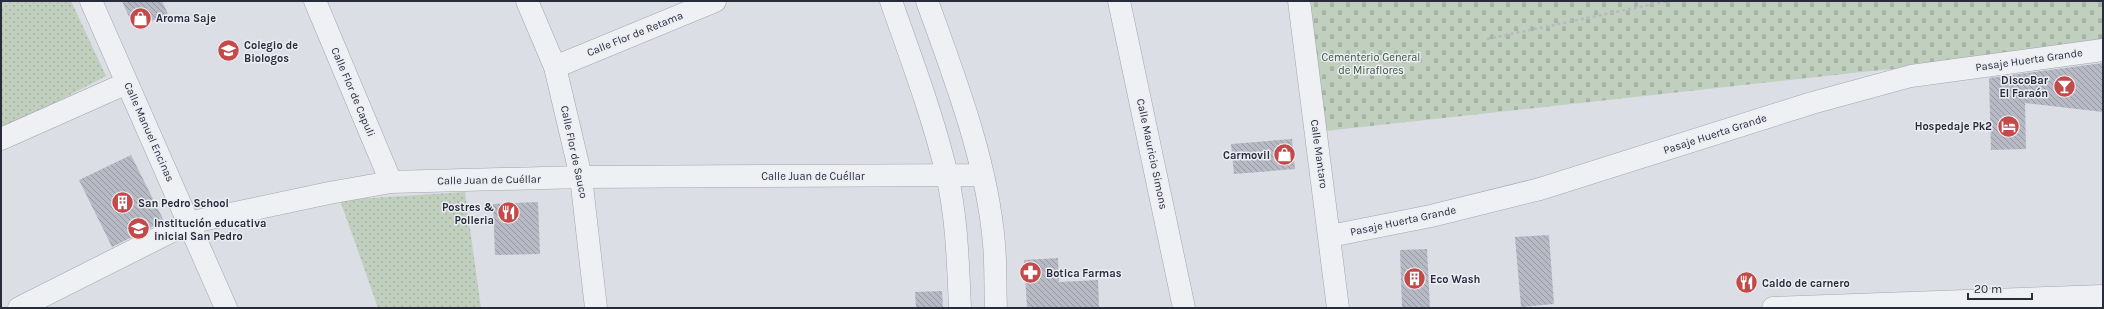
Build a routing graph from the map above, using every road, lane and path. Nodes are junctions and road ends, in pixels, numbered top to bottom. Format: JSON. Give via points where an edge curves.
{"nodes":[{"id":1,"x":91,"y":1,"type":"edge"},
{"id":2,"x":315,"y":1,"type":"edge"},
{"id":3,"x":527,"y":1,"type":"edge"},
{"id":4,"x":715,"y":1,"type":"edge"},
{"id":5,"x":891,"y":1,"type":"edge"},
{"id":6,"x":927,"y":1,"type":"edge"},
{"id":7,"x":1119,"y":1,"type":"edge"},
{"id":8,"x":1299,"y":1,"type":"edge"},
{"id":9,"x":1668,"y":1,"type":"edge"},
{"id":10,"x":1487,"y":39,"type":"dead end"},
{"id":11,"x":2103,"y":50,"type":"edge"},
{"id":12,"x":555,"y":67,"type":"junction"},
{"id":13,"x":127,"y":83,"type":"junction"},
{"id":14,"x":1,"y":139,"type":"edge"},
{"id":15,"x":983,"y":175,"type":"junction"},
{"id":16,"x":947,"y":176,"type":"junction"},
{"id":17,"x":581,"y":178,"type":"junction"},
{"id":18,"x":390,"y":182,"type":"junction"},
{"id":19,"x":188,"y":223,"type":"junction"},
{"id":20,"x":1330,"y":236,"type":"junction"},
{"id":21,"x":2103,"y":296,"type":"edge"},
{"id":22,"x":1918,"y":305,"type":"edge"},
{"id":23,"x":19,"y":308,"type":"edge"},
{"id":24,"x":226,"y":308,"type":"edge"},
{"id":25,"x":596,"y":308,"type":"edge"},
{"id":26,"x":960,"y":308,"type":"edge"},
{"id":27,"x":996,"y":308,"type":"edge"},
{"id":28,"x":1184,"y":308,"type":"edge"},
{"id":29,"x":1338,"y":308,"type":"edge"},
{"id":30,"x":1773,"y":308,"type":"edge"}],
"edges":[{"from":1,"to":13,"type":"street","name":"Calle Manuel Encinas"},
{"from":2,"to":18,"type":"street","name":"Calle Flor de Capuli"},
{"from":3,"to":12,"type":"street","name":"Calle Flor de Sauco"},
{"from":4,"to":12,"type":"street","name":"Calle Flor de Retama"},
{"from":5,"to":16,"type":"street","via":[[927,103]]},
{"from":6,"to":15,"type":"street","via":[[959,92]]},
{"from":7,"to":28,"type":"street","name":"Calle Mauricio Simons"},
{"from":8,"to":20,"type":"street","name":"Calle Mantaro"},
{"from":9,"to":10,"type":"path"},
{"from":11,"to":20,"type":"street","name":"Pasaje Huerta Grande","via":[[1911,76],[1812,103],[1540,189],[1431,216]]},
{"from":12,"to":17,"type":"street","name":"Calle Flor de Sauco"},
{"from":13,"to":14,"type":"street"},
{"from":13,"to":19,"type":"street","name":"Calle Manuel Encinas"},
{"from":15,"to":16,"type":"street","name":"Calle Juan de Cuéllar"},
{"from":15,"to":27,"type":"street","via":[[994,244]]},
{"from":16,"to":17,"type":"street","name":"Calle Juan de Cuéllar"},
{"from":16,"to":26,"type":"street","via":[[958,248]]},
{"from":17,"to":18,"type":"street","name":"Calle Juan de Cuéllar"},
{"from":17,"to":25,"type":"street","name":"Calle Flor de Sauco"},
{"from":18,"to":19,"type":"street","name":"Calle Juan de Cuéllar","via":[[329,192]]},
{"from":19,"to":23,"type":"street","name":"Calle Juan de Cuéllar"},
{"from":19,"to":24,"type":"street","name":"Calle Manuel Encinas"},
{"from":20,"to":29,"type":"street","name":"Calle Mantaro"},
{"from":21,"to":22,"type":"street"},
{"from":22,"to":30,"type":"street"}]}
